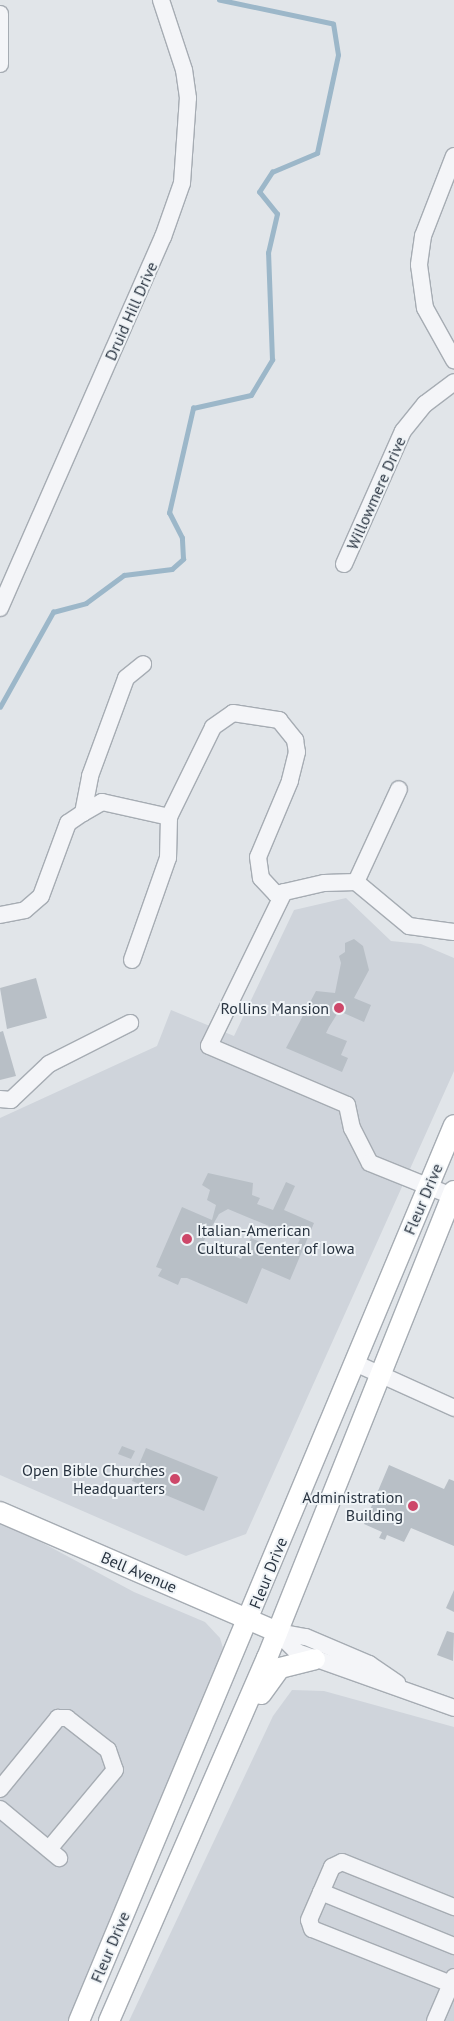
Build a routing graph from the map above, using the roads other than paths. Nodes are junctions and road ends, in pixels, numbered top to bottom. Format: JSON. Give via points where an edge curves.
{"nodes":[{"id":1,"x":161,"y":0,"type":"edge"},
{"id":2,"x":0,"y":14,"type":"edge"},
{"id":3,"x":0,"y":64,"type":"edge"},
{"id":4,"x":454,"y":156,"type":"edge"},
{"id":5,"x":454,"y":360,"type":"edge"},
{"id":6,"x":454,"y":382,"type":"edge"},
{"id":7,"x":344,"y":564,"type":"dead end"},
{"id":8,"x":0,"y":608,"type":"edge"},
{"id":9,"x":143,"y":664,"type":"dead end"},
{"id":10,"x":399,"y":789,"type":"dead end"},
{"id":11,"x":82,"y":813,"type":"junction"},
{"id":12,"x":169,"y":816,"type":"junction"},
{"id":13,"x":356,"y":882,"type":"junction"},
{"id":14,"x":284,"y":892,"type":"junction"},
{"id":15,"x":0,"y":915,"type":"edge"},
{"id":16,"x":454,"y":932,"type":"edge"},
{"id":17,"x":132,"y":960,"type":"dead end"},
{"id":18,"x":130,"y":1023,"type":"dead end"},
{"id":19,"x":0,"y":1099,"type":"edge"},
{"id":20,"x":454,"y":1125,"type":"edge"},
{"id":21,"x":429,"y":1186,"type":"junction"},
{"id":22,"x":453,"y":1193,"type":"edge"},
{"id":23,"x":355,"y":1363,"type":"junction"},
{"id":24,"x":381,"y":1374,"type":"junction"},
{"id":25,"x":454,"y":1408,"type":"edge"},
{"id":26,"x":0,"y":1512,"type":"edge"},
{"id":27,"x":249,"y":1619,"type":"junction"},
{"id":28,"x":277,"y":1632,"type":"junction"},
{"id":29,"x":315,"y":1659,"type":"junction"},
{"id":30,"x":409,"y":1691,"type":"junction"},
{"id":31,"x":454,"y":1708,"type":"edge"},
{"id":32,"x":228,"y":1749,"type":"junction"},
{"id":33,"x":0,"y":1790,"type":"edge"},
{"id":34,"x":0,"y":1809,"type":"edge"},
{"id":35,"x":321,"y":1892,"type":"junction"},
{"id":36,"x":454,"y":1907,"type":"edge"},
{"id":37,"x":454,"y":1946,"type":"edge"},
{"id":38,"x":452,"y":1981,"type":"edge"},
{"id":39,"x":79,"y":2021,"type":"edge"},
{"id":40,"x":109,"y":2021,"type":"edge"},
{"id":41,"x":435,"y":2021,"type":"edge"}],
"edges":[{"from":1,"to":8,"type":"street","name":"Druid Hill Drive","via":[[184,70],[188,98],[182,184],[163,237]]},
{"from":2,"to":3,"type":"street"},
{"from":4,"to":5,"type":"street","via":[[423,236],[419,265],[425,308]]},
{"from":6,"to":7,"type":"street","name":"Willowmere Drive","via":[[425,404],[403,431]]},
{"from":9,"to":11,"type":"street","via":[[126,678],[90,776]]},
{"from":10,"to":13,"type":"street"},
{"from":11,"to":12,"type":"street","via":[[102,802]]},
{"from":11,"to":15,"type":"street","via":[[68,823],[41,896],[26,910]]},
{"from":12,"to":14,"type":"street","via":[[213,727],[233,713],[279,720],[294,740],[297,752],[290,781],[258,857],[261,878],[276,894]]},
{"from":12,"to":17,"type":"street","via":[[168,858]]},
{"from":13,"to":14,"type":"street","via":[[324,883]]},
{"from":13,"to":16,"type":"street","via":[[409,926]]},
{"from":14,"to":21,"type":"street","via":[[209,1046],[347,1105],[346,1130],[370,1163]]},
{"from":18,"to":19,"type":"street","via":[[49,1064],[11,1100]]},
{"from":20,"to":21,"type":"main road","name":"Fleur Drive"},
{"from":21,"to":22,"type":"street"},
{"from":21,"to":23,"type":"main road","name":"Fleur Drive"},
{"from":22,"to":24,"type":"main road","name":"Fleur Drive"},
{"from":23,"to":24,"type":"street"},
{"from":23,"to":27,"type":"main road","name":"Fleur Drive"},
{"from":24,"to":25,"type":"street","via":[[435,1405]]},
{"from":24,"to":28,"type":"main road","name":"Fleur Drive"},
{"from":26,"to":27,"type":"main road","name":"Bell Avenue"},
{"from":27,"to":28,"type":"main road","name":"Bell Avenue"},
{"from":27,"to":39,"type":"main road","name":"Fleur Drive"},
{"from":28,"to":29,"type":"street","name":"Bell Avenue","via":[[297,1652]]},
{"from":28,"to":30,"type":"street","name":"Bell Avenue","via":[[302,1635],[369,1664]]},
{"from":28,"to":32,"type":"main road","name":"Fleur Drive"},
{"from":29,"to":30,"type":"street","name":"Bell Avenue"},
{"from":29,"to":32,"type":"main road","via":[[294,1662],[272,1676]]},
{"from":30,"to":31,"type":"street","name":"Bell Avenue"},
{"from":32,"to":40,"type":"main road","name":"Fleur Drive"},
{"from":33,"to":34,"type":"street","via":[[58,1718],[68,1718],[108,1750],[115,1770],[54,1853]]},
{"from":35,"to":36,"type":"street","via":[[332,1867],[342,1862]]},
{"from":35,"to":37,"type":"street"},
{"from":35,"to":38,"type":"street","via":[[309,1920],[312,1929]]},
{"from":38,"to":41,"type":"street"}]}
